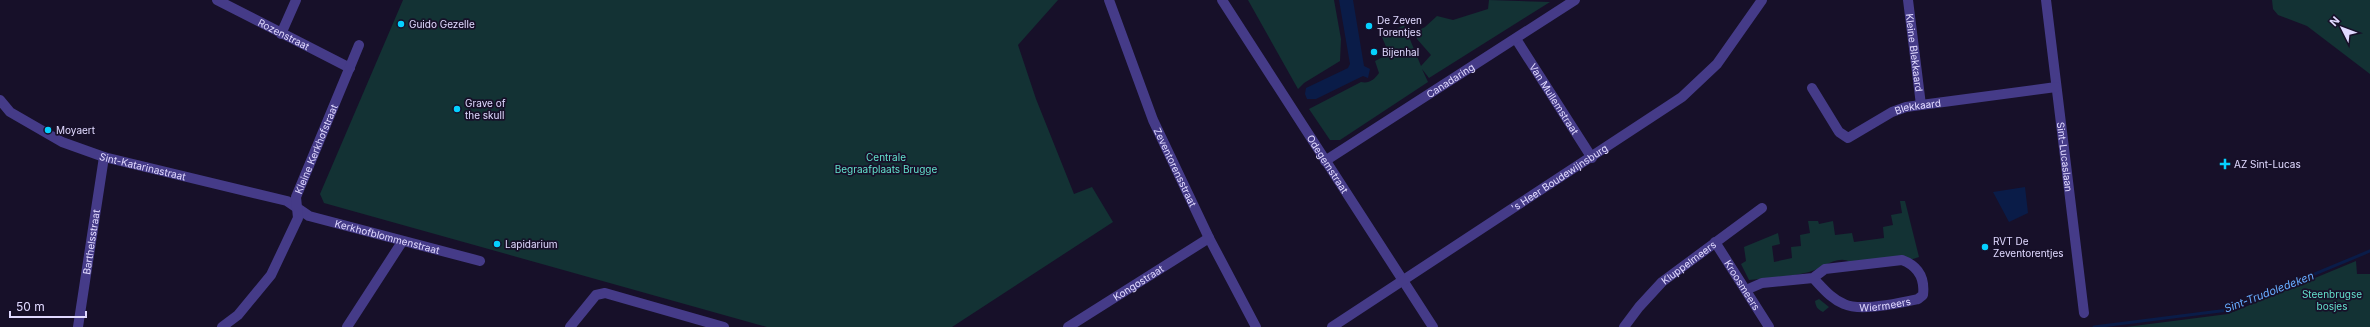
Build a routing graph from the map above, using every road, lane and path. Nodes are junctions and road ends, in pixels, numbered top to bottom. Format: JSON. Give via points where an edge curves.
{"nodes":[{"id":1,"x":217,"y":0,"type":"edge"},
{"id":2,"x":296,"y":0,"type":"edge"},
{"id":3,"x":1109,"y":0,"type":"edge"},
{"id":4,"x":1222,"y":0,"type":"edge"},
{"id":5,"x":1575,"y":0,"type":"edge"},
{"id":6,"x":1762,"y":0,"type":"edge"},
{"id":7,"x":1908,"y":0,"type":"edge"},
{"id":8,"x":2046,"y":0,"type":"edge"},
{"id":9,"x":281,"y":34,"type":"junction"},
{"id":10,"x":1516,"y":39,"type":"junction"},
{"id":11,"x":359,"y":45,"type":"dead end"},
{"id":12,"x":350,"y":68,"type":"junction"},
{"id":13,"x":2056,"y":87,"type":"junction"},
{"id":14,"x":1812,"y":88,"type":"dead end"},
{"id":15,"x":0,"y":100,"type":"edge"},
{"id":16,"x":1921,"y":105,"type":"junction"},
{"id":17,"x":104,"y":157,"type":"junction"},
{"id":18,"x":1592,"y":158,"type":"junction"},
{"id":19,"x":1325,"y":161,"type":"junction"},
{"id":20,"x":298,"y":207,"type":"junction"},
{"id":21,"x":1762,"y":208,"type":"dead end"},
{"id":22,"x":1209,"y":238,"type":"junction"},
{"id":23,"x":402,"y":242,"type":"junction"},
{"id":24,"x":1715,"y":242,"type":"junction"},
{"id":25,"x":480,"y":261,"type":"dead end"},
{"id":26,"x":1813,"y":278,"type":"junction"},
{"id":27,"x":1402,"y":282,"type":"junction"},
{"id":28,"x":1746,"y":290,"type":"junction"},
{"id":29,"x":2084,"y":313,"type":"dead end"},
{"id":30,"x":1626,"y":326,"type":"edge"},
{"id":31,"x":78,"y":327,"type":"edge"},
{"id":32,"x":222,"y":327,"type":"edge"},
{"id":33,"x":347,"y":327,"type":"edge"},
{"id":34,"x":570,"y":327,"type":"edge"},
{"id":35,"x":724,"y":327,"type":"edge"},
{"id":36,"x":1068,"y":327,"type":"edge"},
{"id":37,"x":1256,"y":327,"type":"edge"},
{"id":38,"x":1332,"y":327,"type":"edge"},
{"id":39,"x":1433,"y":327,"type":"edge"},
{"id":40,"x":1769,"y":327,"type":"edge"}],
"edges":[{"from":1,"to":9,"type":"street","name":"Rozenstraat"},
{"from":2,"to":9,"type":"street"},
{"from":3,"to":22,"type":"street","name":"Zeventorensstraat","via":[[1153,120]]},
{"from":4,"to":19,"type":"street","name":"Odegemstraat"},
{"from":5,"to":10,"type":"street","name":"Canadaring"},
{"from":6,"to":18,"type":"street","name":"'s Heer Boudewijnsburg","via":[[1716,64],[1682,97]]},
{"from":7,"to":16,"type":"street","name":"Kleine Blekkaard"},
{"from":8,"to":13,"type":"street","name":"Sint-Lucaslaan"},
{"from":9,"to":12,"type":"street","name":"Rozenstraat"},
{"from":10,"to":18,"type":"street","name":"Van Mullemstraat"},
{"from":10,"to":19,"type":"street","name":"Canadaring"},
{"from":11,"to":12,"type":"street","name":"Kleine Kerkhofstraat"},
{"from":12,"to":20,"type":"street","name":"Kleine Kerkhofstraat","via":[[296,197]]},
{"from":13,"to":16,"type":"street","name":"Blekkaard"},
{"from":13,"to":29,"type":"street","name":"Sint-Lucaslaan"},
{"from":14,"to":16,"type":"street","name":"Blekkaard","via":[[1839,132],[1848,138],[1892,112]]},
{"from":15,"to":17,"type":"street","name":"Sint-Katarinastraat","via":[[10,112],[62,142]]},
{"from":17,"to":20,"type":"street","name":"Sint-Katarinastraat","via":[[287,201]]},
{"from":17,"to":31,"type":"street","name":"Barthelsstraat"},
{"from":18,"to":27,"type":"street","name":"'s Heer Boudewijnsburg"},
{"from":19,"to":27,"type":"street","name":"Odegemstraat"},
{"from":20,"to":23,"type":"street","name":"Kerkhofblommenstraat","via":[[309,216]]},
{"from":20,"to":32,"type":"street","name":"Kleine Kerkhofstraat","via":[[298,218],[272,275],[238,315]]},
{"from":21,"to":24,"type":"street","name":"Kluppelmeers"},
{"from":22,"to":36,"type":"street","name":"Kongostraat"},
{"from":22,"to":37,"type":"street","name":"Zeventorensstraat"},
{"from":23,"to":25,"type":"street","name":"Kerkhofblommenstraat"},
{"from":23,"to":33,"type":"street"},
{"from":24,"to":28,"type":"street","name":"Kroosmeers"},
{"from":24,"to":30,"type":"street","name":"Kluppelmeers","via":[[1662,282]]},
{"from":26,"to":26,"type":"street","name":"Wiermeers","via":[[1832,297],[1845,305],[1874,306],[1918,300],[1923,295],[1923,279],[1912,263],[1902,260],[1825,269]]},
{"from":26,"to":28,"type":"street","name":"Wiermeers","via":[[1762,283]]},
{"from":27,"to":38,"type":"street","name":"'s Heer Boudewijnsburg"},
{"from":27,"to":39,"type":"street","name":"Odegemstraat"},
{"from":28,"to":40,"type":"street","name":"Kroosmeers"},
{"from":34,"to":35,"type":"street","via":[[596,295],[605,293]]}]}
